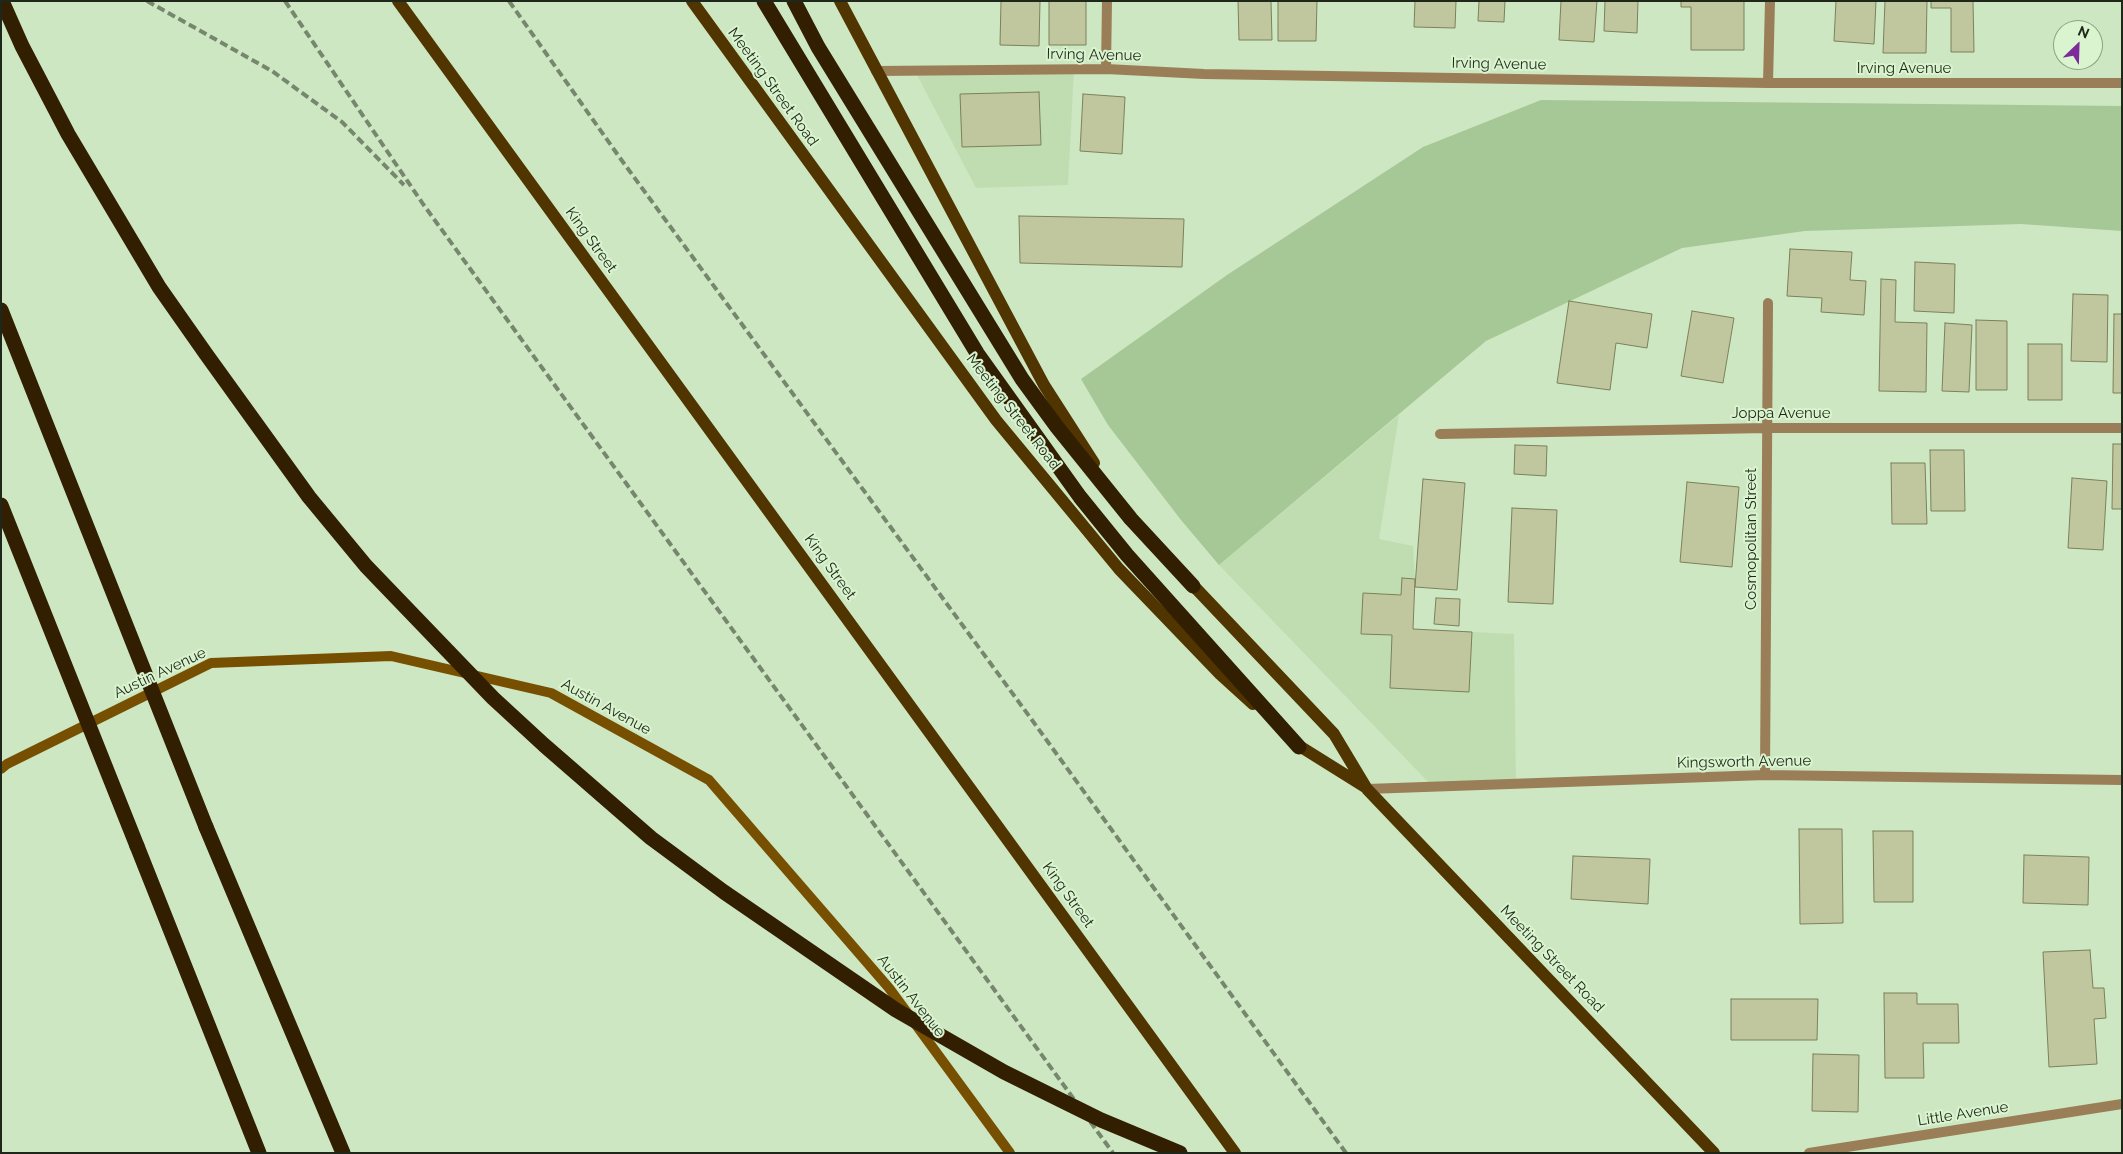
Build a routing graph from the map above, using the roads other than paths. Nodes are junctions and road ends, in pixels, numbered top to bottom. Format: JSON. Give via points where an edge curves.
{"nodes":[{"id":1,"x":2,"y":1,"type":"edge"},
{"id":2,"x":398,"y":1,"type":"edge"},
{"id":3,"x":692,"y":1,"type":"edge"},
{"id":4,"x":764,"y":1,"type":"edge"},
{"id":5,"x":794,"y":1,"type":"edge"},
{"id":6,"x":840,"y":1,"type":"edge"},
{"id":7,"x":1107,"y":1,"type":"edge"},
{"id":8,"x":1770,"y":1,"type":"edge"},
{"id":9,"x":1106,"y":69,"type":"junction"},
{"id":10,"x":876,"y":71,"type":"junction"},
{"id":11,"x":1768,"y":83,"type":"junction"},
{"id":12,"x":2122,"y":83,"type":"edge"},
{"id":13,"x":1768,"y":303,"type":"dead end"},
{"id":14,"x":1,"y":310,"type":"edge"},
{"id":15,"x":1767,"y":428,"type":"junction"},
{"id":16,"x":2122,"y":428,"type":"edge"},
{"id":17,"x":1440,"y":434,"type":"dead end"},
{"id":18,"x":1,"y":504,"type":"edge"},
{"id":19,"x":1193,"y":586,"type":"junction"},
{"id":20,"x":1299,"y":747,"type":"junction"},
{"id":21,"x":1,"y":769,"type":"edge"},
{"id":22,"x":1765,"y":775,"type":"junction"},
{"id":23,"x":2122,"y":780,"type":"edge"},
{"id":24,"x":1367,"y":789,"type":"junction"},
{"id":25,"x":2122,"y":1104,"type":"edge"},
{"id":26,"x":259,"y":1153,"type":"edge"},
{"id":27,"x":343,"y":1153,"type":"edge"},
{"id":28,"x":1010,"y":1153,"type":"edge"},
{"id":29,"x":1180,"y":1153,"type":"edge"},
{"id":30,"x":1235,"y":1153,"type":"edge"},
{"id":31,"x":1714,"y":1153,"type":"edge"},
{"id":32,"x":1809,"y":1153,"type":"edge"}],
"edges":[{"from":1,"to":29,"type":"highway","bridge":true,"via":[[68,134],[159,287],[309,497],[366,566],[493,698],[652,838],[896,1010],[1004,1072],[1100,1120]]},
{"from":2,"to":30,"type":"main road","name":"King Street"},
{"from":3,"to":20,"type":"main road","name":"Meeting Street Road","via":[[996,420],[1119,569],[1220,674]]},
{"from":4,"to":20,"type":"highway","via":[[977,353],[1080,497],[1127,555]]},
{"from":5,"to":19,"type":"highway","via":[[818,47],[1022,379],[1125,512]]},
{"from":6,"to":10,"type":"main road","name":"Meeting Street Road"},
{"from":7,"to":9,"type":"street"},
{"from":8,"to":11,"type":"street"},
{"from":9,"to":10,"type":"street","name":"Irving Avenue"},
{"from":9,"to":11,"type":"street","name":"Irving Avenue","via":[[1204,74]]},
{"from":10,"to":19,"type":"main road","name":"Meeting Street Road","via":[[1062,416],[1134,518]]},
{"from":11,"to":12,"type":"street","name":"Irving Avenue"},
{"from":13,"to":15,"type":"street","name":"Cosmopolitan Street"},
{"from":14,"to":27,"type":"highway","bridge":true,"via":[[206,827]]},
{"from":15,"to":16,"type":"street","name":"Joppa Avenue"},
{"from":15,"to":17,"type":"street","name":"Joppa Avenue"},
{"from":15,"to":22,"type":"street","name":"Cosmopolitan Street"},
{"from":18,"to":26,"type":"highway","bridge":true},
{"from":19,"to":24,"type":"main road","name":"Meeting Street Road","via":[[1334,734]]},
{"from":20,"to":24,"type":"main road","name":"Meeting Street Road"},
{"from":21,"to":28,"type":"street","name":"Austin Avenue","via":[[211,663],[391,656],[551,693],[709,780],[889,988]]},
{"from":22,"to":23,"type":"street","name":"Kingsworth Avenue"},
{"from":22,"to":24,"type":"street","name":"Kingsworth Avenue"},
{"from":24,"to":31,"type":"main road","name":"Meeting Street Road"},
{"from":25,"to":32,"type":"street","name":"Little Avenue"}]}
